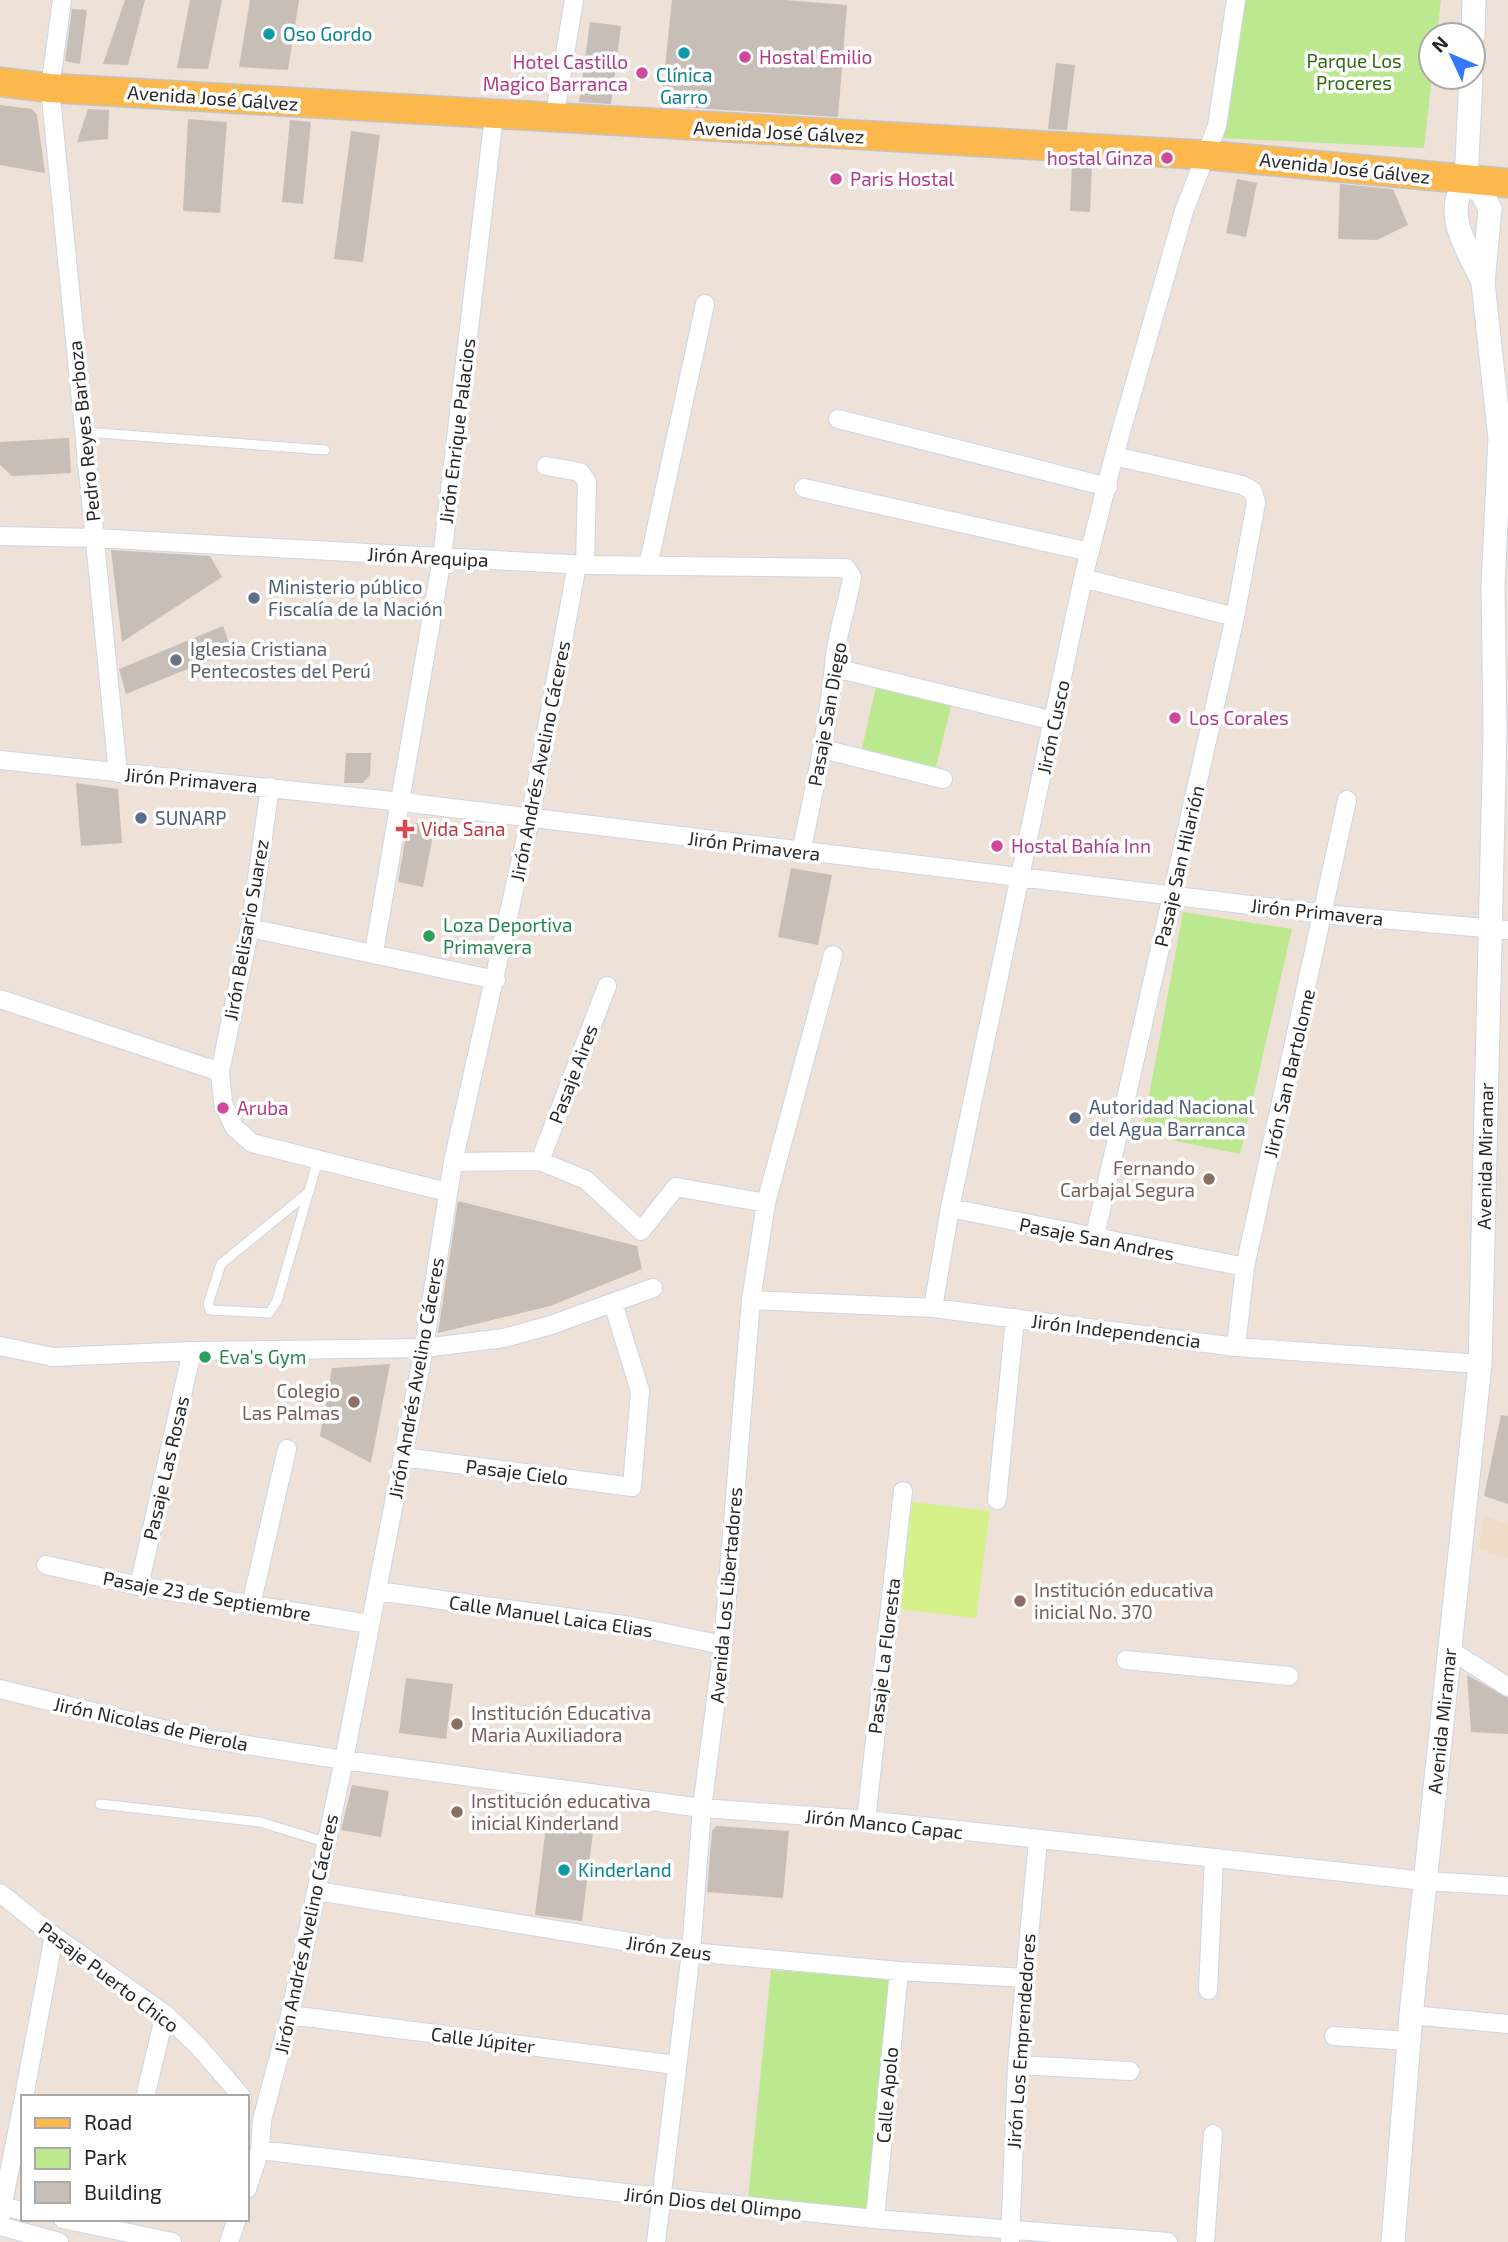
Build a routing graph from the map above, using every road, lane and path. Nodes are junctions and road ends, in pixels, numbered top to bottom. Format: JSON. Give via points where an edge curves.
{"nodes":[{"id":1,"x":62,"y":0,"type":"edge"},
{"id":2,"x":574,"y":0,"type":"edge"},
{"id":3,"x":1236,"y":0,"type":"edge"},
{"id":4,"x":1474,"y":0,"type":"edge"},
{"id":5,"x":1473,"y":21,"type":"edge"},
{"id":6,"x":0,"y":82,"type":"edge"},
{"id":7,"x":50,"y":88,"type":"junction"},
{"id":8,"x":1471,"y":91,"type":"edge"},
{"id":9,"x":494,"y":116,"type":"junction"},
{"id":10,"x":554,"y":119,"type":"junction"},
{"id":11,"x":1206,"y":155,"type":"junction"},
{"id":12,"x":1472,"y":181,"type":"junction"},
{"id":13,"x":1508,"y":183,"type":"edge"},
{"id":14,"x":1483,"y":283,"type":"junction"},
{"id":15,"x":705,"y":304,"type":"dead end"},
{"id":16,"x":1503,"y":407,"type":"edge"},
{"id":17,"x":838,"y":419,"type":"dead end"},
{"id":18,"x":84,"y":432,"type":"junction"},
{"id":19,"x":1504,"y":438,"type":"edge"},
{"id":20,"x":325,"y":450,"type":"dead end"},
{"id":21,"x":1114,"y":456,"type":"junction"},
{"id":22,"x":546,"y":466,"type":"dead end"},
{"id":23,"x":1108,"y":487,"type":"junction"},
{"id":24,"x":804,"y":488,"type":"dead end"},
{"id":25,"x":0,"y":536,"type":"edge"},
{"id":26,"x":94,"y":538,"type":"junction"},
{"id":27,"x":1090,"y":552,"type":"junction"},
{"id":28,"x":442,"y":558,"type":"junction"},
{"id":29,"x":581,"y":565,"type":"junction"},
{"id":30,"x":648,"y":566,"type":"junction"},
{"id":31,"x":852,"y":577,"type":"joint"},
{"id":32,"x":1083,"y":578,"type":"junction"},
{"id":33,"x":1500,"y":586,"type":"edge"},
{"id":34,"x":1235,"y":617,"type":"junction"},
{"id":35,"x":835,"y":668,"type":"junction"},
{"id":36,"x":1054,"y":721,"type":"junction"},
{"id":37,"x":1502,"y":730,"type":"edge"},
{"id":38,"x":823,"y":749,"type":"junction"},
{"id":39,"x":0,"y":760,"type":"edge"},
{"id":40,"x":118,"y":773,"type":"junction"},
{"id":41,"x":943,"y":779,"type":"dead end"},
{"id":42,"x":270,"y":787,"type":"junction"},
{"id":43,"x":1347,"y":800,"type":"dead end"},
{"id":44,"x":402,"y":802,"type":"junction"},
{"id":45,"x":530,"y":819,"type":"junction"},
{"id":46,"x":801,"y":852,"type":"junction"},
{"id":47,"x":1021,"y":876,"type":"junction"},
{"id":48,"x":1173,"y":895,"type":"junction"},
{"id":49,"x":1324,"y":914,"type":"junction"},
{"id":50,"x":250,"y":928,"type":"junction"},
{"id":51,"x":1499,"y":929,"type":"edge"},
{"id":52,"x":374,"y":952,"type":"junction"},
{"id":53,"x":833,"y":955,"type":"dead end"},
{"id":54,"x":496,"y":980,"type":"junction"},
{"id":55,"x":607,"y":986,"type":"dead end"},
{"id":56,"x":0,"y":999,"type":"edge"},
{"id":57,"x":220,"y":1072,"type":"junction"},
{"id":58,"x":318,"y":1160,"type":"junction"},
{"id":59,"x":540,"y":1161,"type":"junction"},
{"id":60,"x":453,"y":1162,"type":"junction"},
{"id":61,"x":309,"y":1192,"type":"junction"},
{"id":62,"x":447,"y":1192,"type":"junction"},
{"id":63,"x":766,"y":1203,"type":"junction"},
{"id":64,"x":950,"y":1208,"type":"junction"},
{"id":65,"x":1094,"y":1240,"type":"junction"},
{"id":66,"x":1245,"y":1267,"type":"junction"},
{"id":67,"x":653,"y":1289,"type":"dead end"},
{"id":68,"x":751,"y":1300,"type":"junction"},
{"id":69,"x":613,"y":1303,"type":"junction"},
{"id":70,"x":933,"y":1308,"type":"junction"},
{"id":71,"x":1015,"y":1318,"type":"junction"},
{"id":72,"x":0,"y":1346,"type":"edge"},
{"id":73,"x":1236,"y":1346,"type":"junction"},
{"id":74,"x":424,"y":1348,"type":"junction"},
{"id":75,"x":192,"y":1351,"type":"junction"},
{"id":76,"x":1480,"y":1364,"type":"junction"},
{"id":77,"x":287,"y":1449,"type":"dead end"},
{"id":78,"x":403,"y":1457,"type":"junction"},
{"id":79,"x":903,"y":1491,"type":"dead end"},
{"id":80,"x":997,"y":1500,"type":"dead end"},
{"id":81,"x":46,"y":1565,"type":"dead end"},
{"id":82,"x":139,"y":1586,"type":"junction"},
{"id":83,"x":377,"y":1591,"type":"junction"},
{"id":84,"x":251,"y":1605,"type":"junction"},
{"id":85,"x":369,"y":1624,"type":"junction"},
{"id":86,"x":723,"y":1645,"type":"junction"},
{"id":87,"x":1450,"y":1650,"type":"junction"},
{"id":88,"x":1126,"y":1660,"type":"dead end"},
{"id":89,"x":1289,"y":1676,"type":"dead end"},
{"id":90,"x":1508,"y":1688,"type":"edge"},
{"id":91,"x":0,"y":1689,"type":"edge"},
{"id":92,"x":344,"y":1760,"type":"junction"},
{"id":93,"x":100,"y":1804,"type":"dead end"},
{"id":94,"x":702,"y":1808,"type":"junction"},
{"id":95,"x":866,"y":1820,"type":"junction"},
{"id":96,"x":1038,"y":1840,"type":"junction"},
{"id":97,"x":325,"y":1842,"type":"junction"},
{"id":98,"x":1214,"y":1858,"type":"junction"},
{"id":99,"x":1425,"y":1881,"type":"junction"},
{"id":100,"x":1508,"y":1886,"type":"edge"},
{"id":101,"x":317,"y":1891,"type":"junction"},
{"id":102,"x":0,"y":1893,"type":"edge"},
{"id":103,"x":54,"y":1936,"type":"junction"},
{"id":104,"x":691,"y":1952,"type":"junction"},
{"id":105,"x":899,"y":1971,"type":"junction"},
{"id":106,"x":1025,"y":1978,"type":"junction"},
{"id":107,"x":1208,"y":1990,"type":"dead end"},
{"id":108,"x":165,"y":2014,"type":"junction"},
{"id":109,"x":290,"y":2015,"type":"junction"},
{"id":110,"x":1411,"y":2015,"type":"junction"},
{"id":111,"x":1508,"y":2024,"type":"edge"},
{"id":112,"x":1334,"y":2036,"type":"dead end"},
{"id":113,"x":1409,"y":2041,"type":"junction"},
{"id":114,"x":676,"y":2065,"type":"junction"},
{"id":115,"x":1017,"y":2066,"type":"junction"},
{"id":116,"x":1130,"y":2071,"type":"dead end"},
{"id":117,"x":24,"y":2095,"type":"edge"},
{"id":118,"x":145,"y":2095,"type":"edge"},
{"id":119,"x":240,"y":2095,"type":"edge"},
{"id":120,"x":248,"y":2104,"type":"edge"},
{"id":121,"x":21,"y":2112,"type":"edge"},
{"id":122,"x":262,"y":2120,"type":"junction"},
{"id":123,"x":1213,"y":2134,"type":"dead end"},
{"id":124,"x":260,"y":2150,"type":"junction"},
{"id":125,"x":248,"y":2186,"type":"edge"},
{"id":126,"x":659,"y":2197,"type":"junction"},
{"id":127,"x":1,"y":2210,"type":"edge"},
{"id":128,"x":21,"y":2211,"type":"edge"},
{"id":129,"x":876,"y":2219,"type":"junction"},
{"id":130,"x":72,"y":2221,"type":"edge"},
{"id":131,"x":236,"y":2221,"type":"edge"},
{"id":132,"x":0,"y":2226,"type":"edge"},
{"id":133,"x":1010,"y":2235,"type":"edge"},
{"id":134,"x":59,"y":2242,"type":"edge"},
{"id":135,"x":172,"y":2242,"type":"edge"},
{"id":136,"x":229,"y":2242,"type":"edge"},
{"id":137,"x":656,"y":2242,"type":"edge"},
{"id":138,"x":1168,"y":2242,"type":"edge"},
{"id":139,"x":1205,"y":2242,"type":"edge"},
{"id":140,"x":1393,"y":2242,"type":"edge"}],
"edges":[{"from":1,"to":7,"type":"street","name":"Pedro Reyes Barboza"},
{"from":2,"to":10,"type":"street"},
{"from":3,"to":11,"type":"street","name":"Jirón Cusco","via":[[1217,126]]},
{"from":4,"to":5,"type":"street"},
{"from":6,"to":7,"type":"main road","name":"Avenida José Gálvez"},
{"from":7,"to":9,"type":"main road","name":"Avenida José Gálvez"},
{"from":7,"to":18,"type":"street","name":"Pedro Reyes Barboza"},
{"from":8,"to":12,"type":"street"},
{"from":9,"to":10,"type":"main road","name":"Avenida José Gálvez"},
{"from":9,"to":28,"type":"street","name":"Jirón Enrique Palacios"},
{"from":10,"to":11,"type":"main road","name":"Avenida José Gálvez"},
{"from":11,"to":12,"type":"main road","name":"Avenida José Gálvez"},
{"from":11,"to":21,"type":"street","name":"Jirón Cusco","via":[[1184,211]]},
{"from":12,"to":13,"type":"main road","name":"Avenida José Gálvez"},
{"from":12,"to":14,"type":"street","name":"Avenida Miramar","via":[[1490,209]]},
{"from":12,"to":14,"type":"street","via":[[1457,194],[1454,211]]},
{"from":14,"to":16,"type":"street","name":"Avenida Miramar"},
{"from":15,"to":30,"type":"street"},
{"from":16,"to":19,"type":"street","name":"Avenida Miramar"},
{"from":17,"to":23,"type":"street"},
{"from":18,"to":20,"type":"lane"},
{"from":18,"to":26,"type":"street","name":"Pedro Reyes Barboza"},
{"from":19,"to":33,"type":"street","name":"Avenida Miramar"},
{"from":21,"to":23,"type":"street","name":"Jirón Cusco"},
{"from":21,"to":34,"type":"street","name":"Pasaje San Hilarión","via":[[1253,491],[1256,503]]},
{"from":22,"to":29,"type":"street","name":"Jirón Andrés Avelino Cáceres","via":[[580,472],[587,482]]},
{"from":23,"to":27,"type":"street","name":"Jirón Cusco"},
{"from":24,"to":27,"type":"street"},
{"from":25,"to":26,"type":"street","name":"Jirón Arequipa"},
{"from":26,"to":28,"type":"street","name":"Jirón Arequipa"},
{"from":26,"to":40,"type":"street","name":"Pedro Reyes Barboza"},
{"from":27,"to":32,"type":"street","name":"Jirón Cusco"},
{"from":28,"to":29,"type":"street","name":"Jirón Arequipa"},
{"from":28,"to":44,"type":"street","name":"Jirón Enrique Palacios"},
{"from":29,"to":30,"type":"street","name":"Jirón Arequipa"},
{"from":29,"to":45,"type":"street","name":"Jirón Andrés Avelino Cáceres"},
{"from":30,"to":31,"type":"street","name":"Jirón Arequipa","via":[[846,568]]},
{"from":31,"to":35,"type":"street","name":"Pasaje San Diego"},
{"from":32,"to":34,"type":"street"},
{"from":32,"to":36,"type":"street","name":"Jirón Cusco"},
{"from":33,"to":37,"type":"street","name":"Avenida Miramar"},
{"from":34,"to":48,"type":"street","name":"Pasaje San Hilarión"},
{"from":35,"to":36,"type":"street"},
{"from":35,"to":38,"type":"street","name":"Pasaje San Diego"},
{"from":36,"to":47,"type":"street","name":"Jirón Cusco"},
{"from":37,"to":51,"type":"street","name":"Avenida Miramar"},
{"from":38,"to":41,"type":"street"},
{"from":38,"to":46,"type":"street","name":"Pasaje San Diego"},
{"from":39,"to":40,"type":"street","name":"Jirón Primavera"},
{"from":40,"to":42,"type":"street","name":"Jirón Primavera"},
{"from":42,"to":44,"type":"street","name":"Jirón Primavera"},
{"from":42,"to":50,"type":"street","name":"Jirón Belisario Suarez"},
{"from":43,"to":49,"type":"street","name":"Jirón San Bartolome"},
{"from":44,"to":45,"type":"street","name":"Jirón Primavera"},
{"from":44,"to":52,"type":"street","name":"Jirón Enrique Palacios"},
{"from":45,"to":46,"type":"street","name":"Jirón Primavera"},
{"from":45,"to":54,"type":"street","name":"Jirón Andrés Avelino Cáceres"},
{"from":46,"to":47,"type":"street","name":"Jirón Primavera"},
{"from":47,"to":48,"type":"street","name":"Jirón Primavera"},
{"from":47,"to":64,"type":"street","name":"Jirón Cusco"},
{"from":48,"to":49,"type":"street","name":"Jirón Primavera"},
{"from":48,"to":65,"type":"street","name":"Pasaje San Hilarión"},
{"from":49,"to":51,"type":"street","name":"Jirón Primavera"},
{"from":49,"to":66,"type":"street","name":"Jirón San Bartolome"},
{"from":50,"to":52,"type":"street"},
{"from":50,"to":57,"type":"street","name":"Jirón Belisario Suarez"},
{"from":51,"to":76,"type":"street","name":"Avenida Miramar"},
{"from":52,"to":54,"type":"street"},
{"from":53,"to":63,"type":"street","name":"Avenida Los Libertadores"},
{"from":54,"to":60,"type":"street","name":"Jirón Andrés Avelino Cáceres"},
{"from":55,"to":59,"type":"street","name":"Pasaje Aires"},
{"from":56,"to":57,"type":"street"},
{"from":57,"to":58,"type":"street","name":"Jirón Belisario Suarez","via":[[223,1103],[234,1127],[252,1143]]},
{"from":58,"to":61,"type":"lane"},
{"from":58,"to":62,"type":"street","name":"Jirón Belisario Suarez"},
{"from":59,"to":60,"type":"street"},
{"from":59,"to":63,"type":"street","via":[[586,1180],[641,1231],[676,1187]]},
{"from":60,"to":62,"type":"street","name":"Jirón Andrés Avelino Cáceres"},
{"from":61,"to":61,"type":"lane","via":[[221,1264],[210,1310],[269,1312],[273,1308]]},
{"from":62,"to":74,"type":"street","name":"Jirón Andrés Avelino Cáceres"},
{"from":63,"to":68,"type":"street","name":"Avenida Los Libertadores"},
{"from":64,"to":65,"type":"street","name":"Pasaje San Andres"},
{"from":64,"to":70,"type":"street","name":"Jirón Cusco"},
{"from":65,"to":66,"type":"street","name":"Pasaje San Andres"},
{"from":66,"to":73,"type":"street","name":"Jirón San Bartolome"},
{"from":67,"to":69,"type":"street"},
{"from":68,"to":70,"type":"street","name":"Jirón Independencia"},
{"from":68,"to":86,"type":"street","name":"Avenida Los Libertadores"},
{"from":69,"to":74,"type":"street","via":[[504,1338]]},
{"from":69,"to":78,"type":"street","name":"Pasaje Cielo","via":[[639,1391],[632,1487]]},
{"from":70,"to":71,"type":"street","name":"Jirón Independencia"},
{"from":71,"to":73,"type":"street","name":"Jirón Independencia"},
{"from":71,"to":80,"type":"street"},
{"from":72,"to":75,"type":"street","via":[[53,1357]]},
{"from":73,"to":76,"type":"street","name":"Jirón Independencia"},
{"from":74,"to":75,"type":"street"},
{"from":74,"to":78,"type":"street","name":"Jirón Andrés Avelino Cáceres"},
{"from":75,"to":82,"type":"street","name":"Pasaje Las Rosas"},
{"from":76,"to":87,"type":"street","name":"Avenida Miramar"},
{"from":77,"to":84,"type":"street"},
{"from":78,"to":83,"type":"street","name":"Jirón Andrés Avelino Cáceres"},
{"from":79,"to":95,"type":"street","name":"Pasaje La Floresta"},
{"from":81,"to":82,"type":"street","name":"Pasaje 23 de Septiembre"},
{"from":82,"to":84,"type":"street","name":"Pasaje 23 de Septiembre"},
{"from":83,"to":85,"type":"street","name":"Jirón Andrés Avelino Cáceres"},
{"from":83,"to":86,"type":"street","name":"Calle Manuel Laica Elias","via":[[631,1626]]},
{"from":84,"to":85,"type":"street","name":"Pasaje 23 de Septiembre"},
{"from":85,"to":92,"type":"street","name":"Jirón Andrés Avelino Cáceres"},
{"from":86,"to":94,"type":"street","name":"Avenida Los Libertadores"},
{"from":87,"to":90,"type":"street"},
{"from":87,"to":99,"type":"street","name":"Avenida Miramar"},
{"from":88,"to":89,"type":"street"},
{"from":91,"to":92,"type":"street","name":"Jirón Nicolas de Pierola","via":[[195,1737]]},
{"from":92,"to":94,"type":"street","name":"Jirón Manco Capac"},
{"from":92,"to":97,"type":"street","name":"Jirón Andrés Avelino Cáceres"},
{"from":93,"to":97,"type":"lane","via":[[260,1822]]},
{"from":94,"to":95,"type":"street","name":"Jirón Manco Capac"},
{"from":94,"to":104,"type":"street","name":"Avenida Los Libertadores"},
{"from":95,"to":96,"type":"street","name":"Jirón Manco Capac"},
{"from":96,"to":98,"type":"street","name":"Jirón Manco Capac"},
{"from":96,"to":106,"type":"street","name":"Jirón Los Emprendedores"},
{"from":97,"to":101,"type":"street","name":"Jirón Andrés Avelino Cáceres"},
{"from":98,"to":99,"type":"street","name":"Jirón Manco Capac"},
{"from":98,"to":107,"type":"street"},
{"from":99,"to":100,"type":"street"},
{"from":99,"to":110,"type":"street","name":"Avenida Miramar"},
{"from":101,"to":104,"type":"street","name":"Jirón Zeus"},
{"from":101,"to":109,"type":"street","name":"Jirón Andrés Avelino Cáceres"},
{"from":102,"to":103,"type":"street","name":"Pasaje Puerto Chico"},
{"from":103,"to":108,"type":"street","name":"Pasaje Puerto Chico"},
{"from":103,"to":117,"type":"street"},
{"from":104,"to":105,"type":"street","name":"Jirón Zeus"},
{"from":104,"to":114,"type":"street","name":"Avenida Los Libertadores"},
{"from":105,"to":106,"type":"street","name":"Jirón Zeus"},
{"from":105,"to":129,"type":"street","name":"Calle Apolo"},
{"from":106,"to":115,"type":"street","name":"Jirón Los Emprendedores"},
{"from":108,"to":118,"type":"street"},
{"from":108,"to":119,"type":"street","name":"Pasaje Puerto Chico"},
{"from":109,"to":114,"type":"street","name":"Calle Júpiter"},
{"from":109,"to":122,"type":"street","name":"Jirón Andrés Avelino Cáceres"},
{"from":110,"to":111,"type":"street"},
{"from":110,"to":113,"type":"street","name":"Avenida Miramar"},
{"from":112,"to":113,"type":"street"},
{"from":113,"to":140,"type":"street","name":"Avenida Miramar"},
{"from":114,"to":126,"type":"street","name":"Avenida Los Libertadores"},
{"from":115,"to":116,"type":"street"},
{"from":115,"to":133,"type":"street","name":"Jirón Los Emprendedores"},
{"from":120,"to":122,"type":"street"},
{"from":121,"to":127,"type":"street"},
{"from":122,"to":124,"type":"street","name":"Jirón Andrés Avelino Cáceres"},
{"from":123,"to":139,"type":"street"},
{"from":124,"to":125,"type":"street","name":"Jirón Andrés Avelino Cáceres"},
{"from":124,"to":126,"type":"street","name":"Jirón Dios del Olimpo"},
{"from":126,"to":129,"type":"street","name":"Jirón Dios del Olimpo"},
{"from":126,"to":137,"type":"street","name":"Avenida Los Libertadores"},
{"from":127,"to":128,"type":"street"},
{"from":129,"to":133,"type":"street","name":"Jirón Dios del Olimpo"},
{"from":130,"to":135,"type":"street"},
{"from":131,"to":136,"type":"street"},
{"from":132,"to":134,"type":"street"},
{"from":133,"to":138,"type":"street","name":"Jirón Dios del Olimpo"}]}
